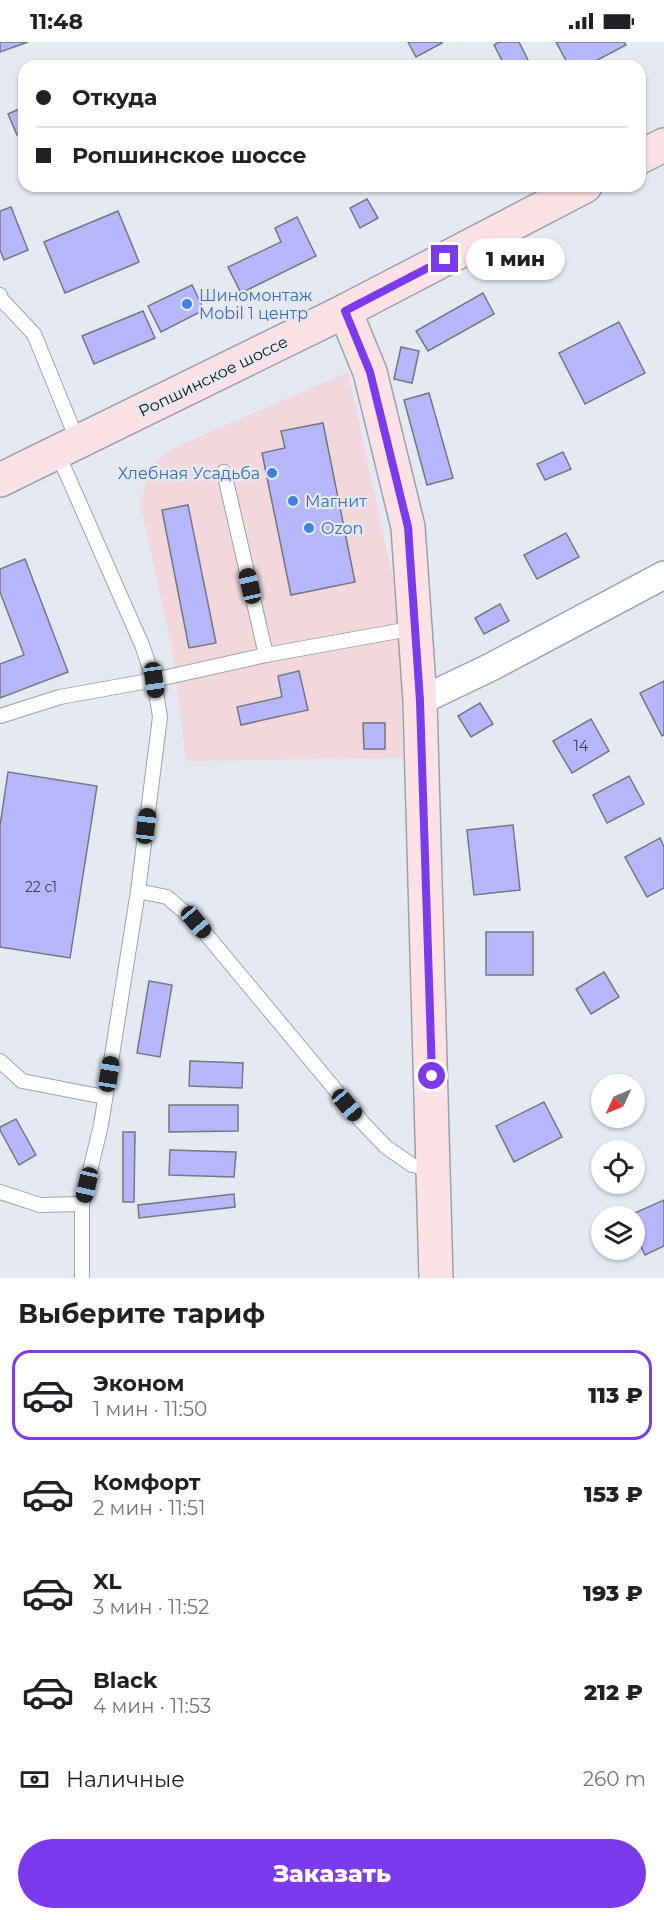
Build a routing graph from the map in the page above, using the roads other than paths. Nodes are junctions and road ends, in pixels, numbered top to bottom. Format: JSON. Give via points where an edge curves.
{"nodes":[{"id":1,"x":664,"y":145,"type":"edge"},
{"id":2,"x":646,"y":154,"type":"edge"},
{"id":3,"x":573,"y":192,"type":"edge"},
{"id":4,"x":0,"y":295,"type":"edge"},
{"id":5,"x":345,"y":311,"type":"junction"},
{"id":6,"x":67,"y":447,"type":"junction"},
{"id":7,"x":224,"y":472,"type":"dead end"},
{"id":8,"x":0,"y":480,"type":"edge"},
{"id":9,"x":664,"y":575,"type":"edge"},
{"id":10,"x":415,"y":628,"type":"junction"},
{"id":11,"x":266,"y":655,"type":"junction"},
{"id":12,"x":154,"y":680,"type":"junction"},
{"id":13,"x":420,"y":701,"type":"junction"},
{"id":14,"x":0,"y":716,"type":"edge"},
{"id":15,"x":138,"y":891,"type":"junction"},
{"id":16,"x":0,"y":1061,"type":"edge"},
{"id":17,"x":105,"y":1097,"type":"junction"},
{"id":18,"x":434,"y":1169,"type":"junction"},
{"id":19,"x":0,"y":1192,"type":"edge"},
{"id":20,"x":82,"y":1204,"type":"junction"},
{"id":21,"x":82,"y":1278,"type":"edge"},
{"id":22,"x":436,"y":1278,"type":"edge"}],
"edges":[{"from":1,"to":2,"type":"street"},
{"from":3,"to":5,"type":"street","name":"Ропшинское шоссе"},
{"from":4,"to":6,"type":"lane","via":[[34,334]]},
{"from":5,"to":6,"type":"street","name":"Ропшинское шоссе"},
{"from":5,"to":10,"type":"street","via":[[370,372],[408,527]]},
{"from":6,"to":8,"type":"street","name":"Ропшинское шоссе"},
{"from":6,"to":12,"type":"lane"},
{"from":7,"to":11,"type":"lane"},
{"from":9,"to":13,"type":"street"},
{"from":10,"to":11,"type":"lane"},
{"from":10,"to":13,"type":"street"},
{"from":11,"to":12,"type":"lane"},
{"from":12,"to":14,"type":"lane","via":[[60,697]]},
{"from":12,"to":15,"type":"lane","via":[[160,717]]},
{"from":13,"to":18,"type":"street"},
{"from":15,"to":17,"type":"lane"},
{"from":15,"to":18,"type":"lane","via":[[166,897],[196,922],[386,1148],[412,1165]]},
{"from":16,"to":17,"type":"lane","via":[[22,1081]]},
{"from":17,"to":20,"type":"lane"},
{"from":18,"to":22,"type":"street"},
{"from":19,"to":20,"type":"lane","via":[[40,1205]]},
{"from":20,"to":21,"type":"lane"}]}
